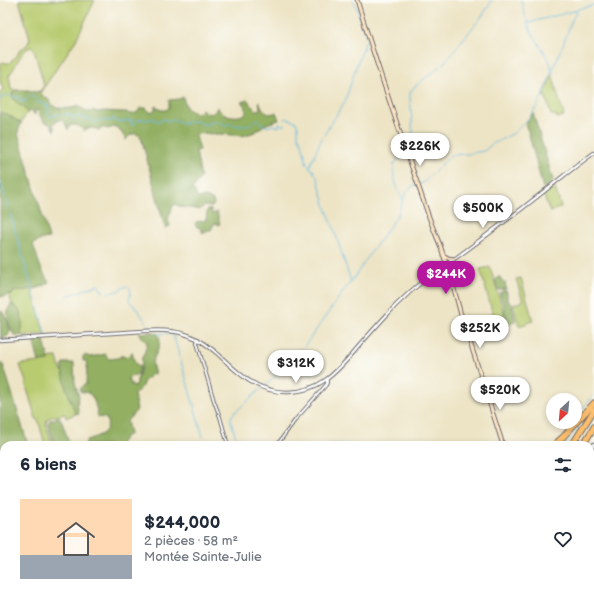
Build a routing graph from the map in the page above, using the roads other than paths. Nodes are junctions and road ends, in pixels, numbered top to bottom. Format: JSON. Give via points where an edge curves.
{"nodes":[{"id":1,"x":357,"y":0,"type":"edge"},
{"id":2,"x":594,"y":153,"type":"edge"},
{"id":3,"x":434,"y":231,"type":"junction"},
{"id":4,"x":443,"y":255,"type":"junction"},
{"id":5,"x":454,"y":259,"type":"junction"},
{"id":6,"x":445,"y":265,"type":"junction"},
{"id":7,"x":198,"y":339,"type":"junction"},
{"id":8,"x":0,"y":340,"type":"edge"},
{"id":9,"x":327,"y":380,"type":"junction"},
{"id":10,"x":594,"y":403,"type":"edge"},
{"id":11,"x":594,"y":410,"type":"edge"},
{"id":12,"x":594,"y":428,"type":"edge"},
{"id":13,"x":227,"y":441,"type":"edge"},
{"id":14,"x":280,"y":441,"type":"edge"},
{"id":15,"x":502,"y":441,"type":"edge"},
{"id":16,"x":559,"y":441,"type":"edge"},
{"id":17,"x":575,"y":441,"type":"edge"},
{"id":18,"x":586,"y":441,"type":"edge"}],
"edges":[{"from":1,"to":3,"type":"main road"},
{"from":2,"to":5,"type":"street"},
{"from":3,"to":4,"type":"main road"},
{"from":3,"to":6,"type":"main road"},
{"from":4,"to":5,"type":"main road"},
{"from":4,"to":6,"type":"main road"},
{"from":5,"to":6,"type":"street"},
{"from":6,"to":9,"type":"street","via":[[419,284],[397,305]]},
{"from":6,"to":15,"type":"main road"},
{"from":7,"to":8,"type":"street","via":[[182,333],[162,331]]},
{"from":7,"to":9,"type":"street","via":[[243,377],[263,388],[296,392]]},
{"from":7,"to":13,"type":"street"},
{"from":9,"to":14,"type":"street"},
{"from":10,"to":16,"type":"highway"},
{"from":11,"to":17,"type":"highway"},
{"from":12,"to":18,"type":"highway"}]}
